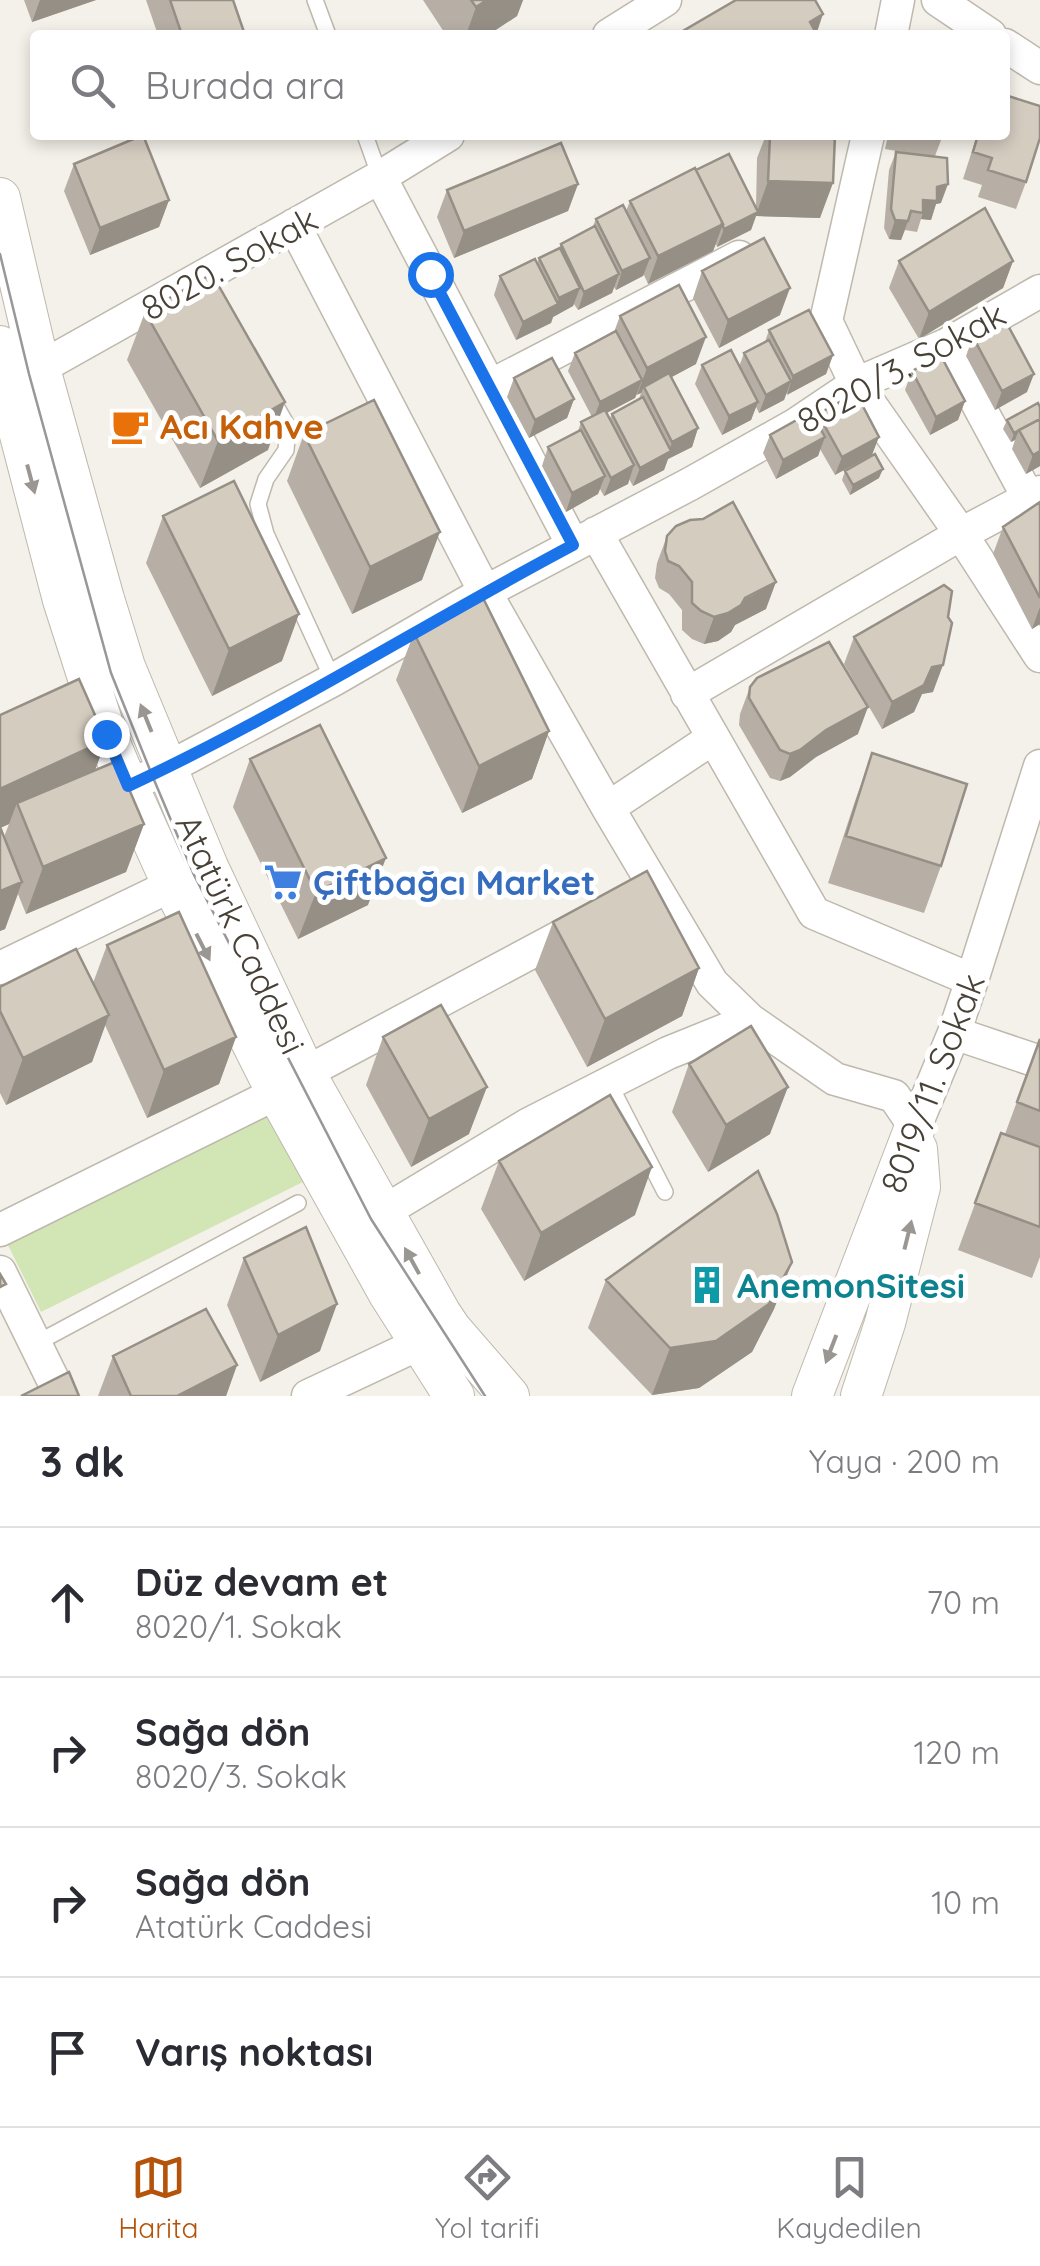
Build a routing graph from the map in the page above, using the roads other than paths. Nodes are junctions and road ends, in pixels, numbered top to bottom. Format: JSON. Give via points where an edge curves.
{"nodes":[{"id":1,"x":315,"y":0,"type":"edge"},
{"id":2,"x":665,"y":0,"type":"edge"},
{"id":3,"x":898,"y":0,"type":"edge"},
{"id":4,"x":938,"y":0,"type":"edge"},
{"id":5,"x":326,"y":30,"type":"edge"},
{"id":6,"x":617,"y":30,"type":"edge"},
{"id":7,"x":891,"y":30,"type":"edge"},
{"id":8,"x":983,"y":30,"type":"edge"},
{"id":9,"x":1010,"y":48,"type":"edge"},
{"id":10,"x":1040,"y":68,"type":"edge"},
{"id":11,"x":367,"y":140,"type":"edge"},
{"id":12,"x":440,"y":140,"type":"edge"},
{"id":13,"x":867,"y":140,"type":"edge"},
{"id":14,"x":380,"y":177,"type":"junction"},
{"id":15,"x":0,"y":198,"type":"edge"},
{"id":16,"x":294,"y":226,"type":"junction"},
{"id":17,"x":749,"y":252,"type":"edge"},
{"id":18,"x":1040,"y":291,"type":"edge"},
{"id":19,"x":946,"y":345,"type":"junction"},
{"id":20,"x":12,"y":372,"type":"edge"},
{"id":21,"x":263,"y":382,"type":"edge"},
{"id":22,"x":856,"y":384,"type":"junction"},
{"id":23,"x":490,"y":386,"type":"junction"},
{"id":24,"x":1034,"y":495,"type":"edge"},
{"id":25,"x":961,"y":534,"type":"junction"},
{"id":26,"x":585,"y":539,"type":"junction"},
{"id":27,"x":484,"y":592,"type":"junction"},
{"id":28,"x":1040,"y":656,"type":"edge"},
{"id":29,"x":333,"y":680,"type":"junction"},
{"id":30,"x":89,"y":682,"type":"junction"},
{"id":31,"x":687,"y":694,"type":"junction"},
{"id":32,"x":713,"y":738,"type":"junction"},
{"id":33,"x":1040,"y":766,"type":"edge"},
{"id":34,"x":166,"y":769,"type":"junction"},
{"id":35,"x":128,"y":786,"type":"junction"},
{"id":36,"x":608,"y":808,"type":"junction"},
{"id":37,"x":190,"y":876,"type":"junction"},
{"id":38,"x":654,"y":886,"type":"junction"},
{"id":39,"x":0,"y":968,"type":"edge"},
{"id":40,"x":972,"y":980,"type":"junction"},
{"id":41,"x":750,"y":1020,"type":"junction"},
{"id":42,"x":954,"y":1033,"type":"junction"},
{"id":43,"x":1040,"y":1062,"type":"edge"},
{"id":44,"x":291,"y":1083,"type":"junction"},
{"id":45,"x":610,"y":1083,"type":"junction"},
{"id":46,"x":915,"y":1127,"type":"junction"},
{"id":47,"x":666,"y":1192,"type":"dead end"},
{"id":48,"x":298,"y":1203,"type":"dead end"},
{"id":49,"x":369,"y":1220,"type":"junction"},
{"id":50,"x":0,"y":1230,"type":"edge"},
{"id":51,"x":0,"y":1272,"type":"edge"},
{"id":52,"x":436,"y":1336,"type":"junction"},
{"id":53,"x":35,"y":1344,"type":"junction"},
{"id":54,"x":61,"y":1396,"type":"edge"},
{"id":55,"x":308,"y":1396,"type":"edge"},
{"id":56,"x":454,"y":1396,"type":"edge"},
{"id":57,"x":509,"y":1396,"type":"edge"},
{"id":58,"x":812,"y":1396,"type":"edge"},
{"id":59,"x":861,"y":1396,"type":"edge"}],
"edges":[{"from":1,"to":5,"type":"lane"},
{"from":2,"to":6,"type":"street"},
{"from":3,"to":7,"type":"street"},
{"from":4,"to":8,"type":"street"},
{"from":9,"to":10,"type":"street"},
{"from":11,"to":14,"type":"lane"},
{"from":12,"to":14,"type":"street","name":"8020. Sokak"},
{"from":13,"to":22,"type":"street","via":[[826,321]]},
{"from":14,"to":16,"type":"street","name":"8020. Sokak"},
{"from":14,"to":23,"type":"street"},
{"from":15,"to":20,"type":"street","name":"Atatürk Caddesi"},
{"from":16,"to":20,"type":"street","name":"8020. Sokak"},
{"from":16,"to":27,"type":"street"},
{"from":17,"to":23,"type":"street"},
{"from":18,"to":19,"type":"street","name":"8020/3. Sokak"},
{"from":19,"to":22,"type":"street","name":"8020/3. Sokak"},
{"from":19,"to":24,"type":"street"},
{"from":20,"to":30,"type":"street","name":"Atatürk Caddesi","via":[[63,600]]},
{"from":21,"to":29,"type":"lane","via":[[288,427],[286,450],[258,504]]},
{"from":22,"to":25,"type":"street"},
{"from":22,"to":26,"type":"street","name":"8020/3. Sokak","via":[[795,425]]},
{"from":23,"to":26,"type":"street"},
{"from":24,"to":25,"type":"street"},
{"from":25,"to":28,"type":"street"},
{"from":25,"to":31,"type":"street"},
{"from":26,"to":27,"type":"street","name":"8020/3. Sokak"},
{"from":26,"to":31,"type":"street"},
{"from":27,"to":29,"type":"street","name":"8020/3. Sokak"},
{"from":27,"to":36,"type":"street"},
{"from":29,"to":34,"type":"street","name":"8020/3. Sokak"},
{"from":34,"to":30,"type":"street","name":"Atatürk Caddesi","one_way":true},
{"from":30,"to":35,"type":"street","name":"Atatürk Caddesi"},
{"from":31,"to":32,"type":"street"},
{"from":32,"to":36,"type":"street"},
{"from":32,"to":40,"type":"street","via":[[814,913]]},
{"from":33,"to":40,"type":"street","name":"8019/11. Sokak"},
{"from":34,"to":35,"type":"street","name":"8020/3. Sokak"},
{"from":34,"to":37,"type":"street","name":"Atatürk Caddesi"},
{"from":35,"to":37,"type":"street","name":"Atatürk Caddesi"},
{"from":36,"to":38,"type":"street"},
{"from":37,"to":39,"type":"street"},
{"from":37,"to":44,"type":"street","name":"Atatürk Caddesi"},
{"from":38,"to":41,"type":"street","via":[[712,982]]},
{"from":38,"to":44,"type":"street"},
{"from":40,"to":42,"type":"street","name":"8019/11. Sokak"},
{"from":41,"to":45,"type":"street"},
{"from":41,"to":46,"type":"street","via":[[835,1079],[894,1096]]},
{"from":42,"to":43,"type":"street"},
{"from":42,"to":46,"type":"street","name":"8019/11. Sokak"},
{"from":44,"to":49,"type":"street","name":"Atatürk Caddesi"},
{"from":44,"to":50,"type":"street"},
{"from":45,"to":47,"type":"lane"},
{"from":45,"to":49,"type":"street"},
{"from":46,"to":58,"type":"street","name":"8019/11. Sokak","one_way":true},
{"from":59,"to":46,"type":"street","one_way":true,"via":[[920,1187]]},
{"from":48,"to":53,"type":"lane"},
{"from":49,"to":52,"type":"street","name":"Atatürk Caddesi","via":[[389,1294]]},
{"from":51,"to":53,"type":"street"},
{"from":52,"to":55,"type":"street"},
{"from":52,"to":56,"type":"street","name":"Atatürk Caddesi"},
{"from":52,"to":57,"type":"street","name":"Atatürk Caddesi"},
{"from":53,"to":54,"type":"street"}]}
